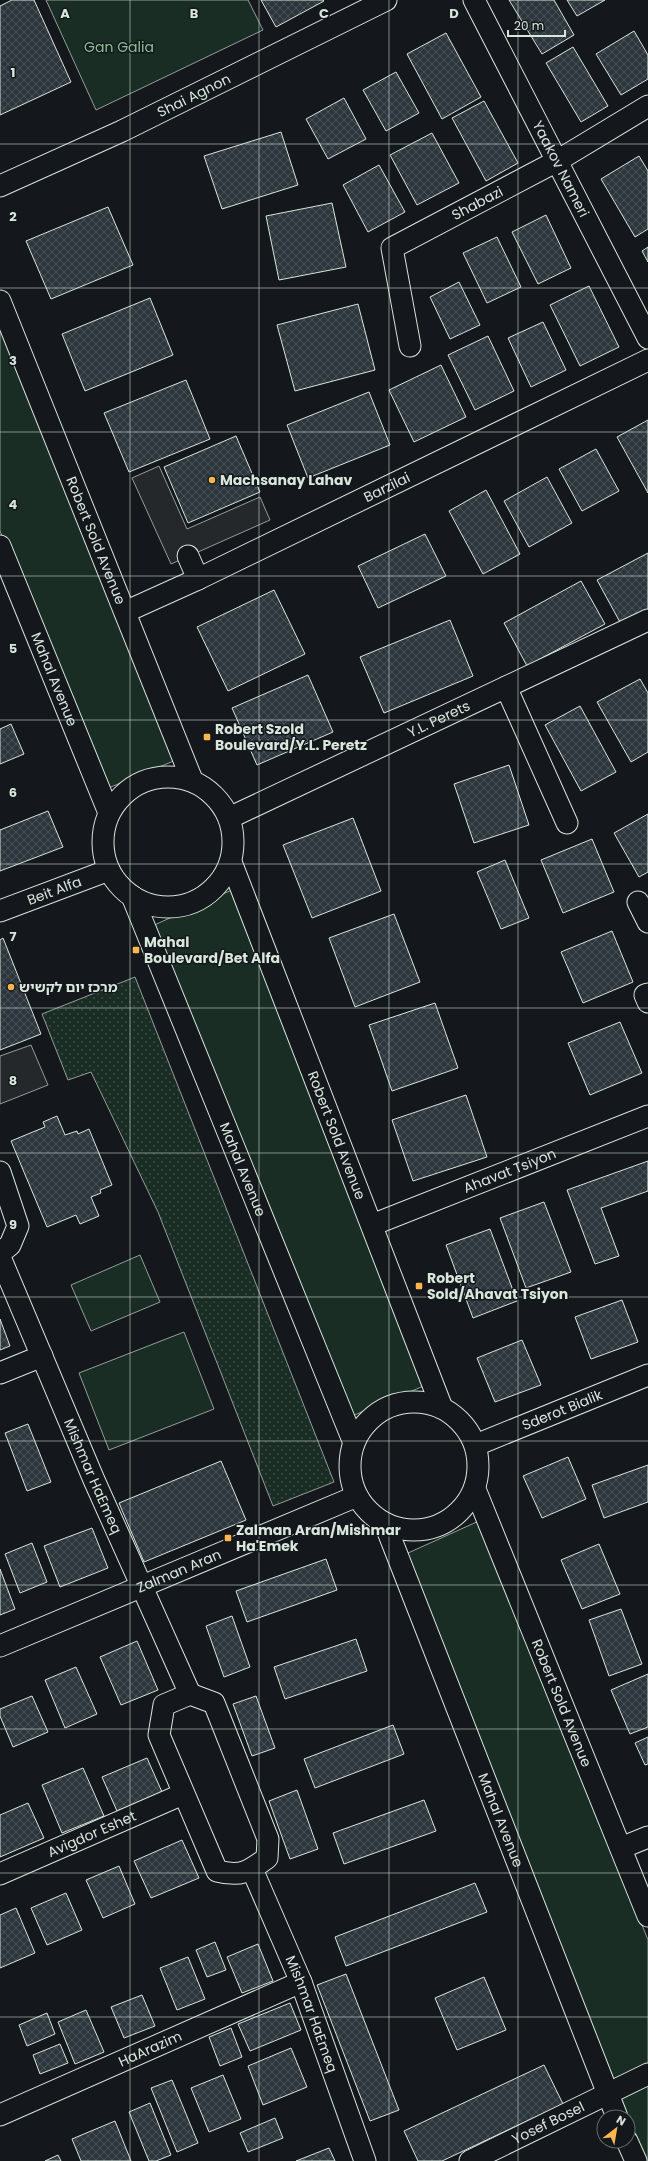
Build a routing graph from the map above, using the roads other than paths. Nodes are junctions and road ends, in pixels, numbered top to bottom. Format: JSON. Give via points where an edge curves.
{"nodes":[{"id":1,"x":386,"y":0,"type":"edge"},
{"id":2,"x":474,"y":0,"type":"edge"},
{"id":3,"x":648,"y":106,"type":"edge"},
{"id":4,"x":557,"y":161,"type":"junction"},
{"id":5,"x":0,"y":186,"type":"edge"},
{"id":6,"x":0,"y":301,"type":"edge"},
{"id":7,"x":648,"y":338,"type":"edge"},
{"id":8,"x":410,"y":346,"type":"dead end"},
{"id":9,"x":648,"y":360,"type":"edge"},
{"id":10,"x":0,"y":546,"type":"edge"},
{"id":11,"x":188,"y":556,"type":"dead end"},
{"id":12,"x":198,"y":579,"type":"junction"},
{"id":13,"x":124,"y":612,"type":"junction"},
{"id":14,"x":648,"y":620,"type":"edge"},
{"id":15,"x":506,"y":687,"type":"junction"},
{"id":16,"x":192,"y":780,"type":"junction"},
{"id":17,"x":109,"y":813,"type":"junction"},
{"id":18,"x":229,"y":818,"type":"junction"},
{"id":19,"x":568,"y":824,"type":"dead end"},
{"id":20,"x":231,"y":862,"type":"junction"},
{"id":21,"x":109,"y":870,"type":"junction"},
{"id":22,"x":132,"y":896,"type":"junction"},
{"id":23,"x":638,"y":902,"type":"dead end"},
{"id":24,"x":0,"y":911,"type":"edge"},
{"id":25,"x":648,"y":922,"type":"edge"},
{"id":26,"x":648,"y":994,"type":"edge"},
{"id":27,"x":648,"y":1002,"type":"edge"},
{"id":28,"x":648,"y":1116,"type":"edge"},
{"id":29,"x":0,"y":1172,"type":"edge"},
{"id":30,"x":372,"y":1225,"type":"junction"},
{"id":31,"x":0,"y":1253,"type":"edge"},
{"id":32,"x":0,"y":1257,"type":"edge"},
{"id":33,"x":42,"y":1356,"type":"junction"},
{"id":34,"x":0,"y":1373,"type":"edge"},
{"id":35,"x":648,"y":1375,"type":"edge"},
{"id":36,"x":442,"y":1408,"type":"junction"},
{"id":37,"x":354,"y":1443,"type":"junction"},
{"id":38,"x":476,"y":1446,"type":"junction"},
{"id":39,"x":475,"y":1489,"type":"junction"},
{"id":40,"x":357,"y":1496,"type":"junction"},
{"id":41,"x":385,"y":1524,"type":"junction"},
{"id":42,"x":142,"y":1586,"type":"junction"},
{"id":43,"x":0,"y":1646,"type":"edge"},
{"id":44,"x":190,"y":1694,"type":"junction"},
{"id":45,"x":183,"y":1794,"type":"junction"},
{"id":46,"x":648,"y":1837,"type":"edge"},
{"id":47,"x":621,"y":1848,"type":"junction"},
{"id":48,"x":252,"y":1869,"type":"junction"},
{"id":49,"x":0,"y":1874,"type":"edge"},
{"id":50,"x":648,"y":1916,"type":"edge"},
{"id":51,"x":301,"y":1982,"type":"junction"},
{"id":52,"x":648,"y":2074,"type":"edge"},
{"id":53,"x":608,"y":2095,"type":"junction"},
{"id":54,"x":614,"y":2109,"type":"edge"},
{"id":55,"x":0,"y":2115,"type":"edge"},
{"id":56,"x":631,"y":2149,"type":"edge"},
{"id":57,"x":365,"y":2161,"type":"edge"},
{"id":58,"x":470,"y":2161,"type":"edge"},
{"id":59,"x":636,"y":2161,"type":"edge"}],
"edges":[{"from":1,"to":5,"type":"street","name":"Shai Agnon","via":[[122,131]]},
{"from":2,"to":4,"type":"street","name":"Yaakov Nameri"},
{"from":3,"to":4,"type":"street","name":"Shabazi"},
{"from":4,"to":7,"type":"street","name":"Yaakov Nameri"},
{"from":4,"to":8,"type":"street","name":"Shabazi","via":[[392,248]]},
{"from":6,"to":13,"type":"street","name":"Robert Sold Avenue"},
{"from":9,"to":12,"type":"street","name":"Barzilai"},
{"from":10,"to":17,"type":"street","name":"Mahal Avenue"},
{"from":11,"to":12,"type":"street"},
{"from":12,"to":13,"type":"street","name":"Barzilai"},
{"from":13,"to":16,"type":"street","name":"Robert Sold Avenue"},
{"from":14,"to":15,"type":"street","name":"Y.L. Perets"},
{"from":15,"to":18,"type":"street","name":"Y.L. Perets"},
{"from":15,"to":19,"type":"street"},
{"from":16,"to":17,"type":"street","via":[[173,776],[141,782],[120,797]]},
{"from":16,"to":18,"type":"street","via":[[208,789],[220,802]]},
{"from":17,"to":21,"type":"street","via":[[103,832],[103,851]]},
{"from":18,"to":20,"type":"street","via":[[234,840]]},
{"from":20,"to":22,"type":"street","via":[[222,880],[208,894],[190,904],[170,907],[150,905]]},
{"from":20,"to":30,"type":"street","name":"Robert Sold Avenue"},
{"from":21,"to":22,"type":"street","via":[[118,884]]},
{"from":21,"to":24,"type":"street","name":"Beit Alfa"},
{"from":22,"to":37,"type":"street","name":"Mahal Avenue"},
{"from":23,"to":25,"type":"street"},
{"from":26,"to":27,"type":"street","via":[[645,995]]},
{"from":28,"to":30,"type":"street","name":"Ahavat Tsiyon"},
{"from":29,"to":31,"type":"street","via":[[18,1226],[10,1245]]},
{"from":30,"to":36,"type":"street","name":"Robert Sold Avenue"},
{"from":32,"to":33,"type":"street","name":"Mishmar HaEmeq"},
{"from":33,"to":34,"type":"street"},
{"from":33,"to":42,"type":"street","name":"Mishmar HaEmeq"},
{"from":35,"to":38,"type":"street","name":"Sderot Bialik"},
{"from":36,"to":37,"type":"street","via":[[422,1402],[400,1403],[387,1408],[364,1425]]},
{"from":36,"to":38,"type":"street","via":[[468,1430]]},
{"from":37,"to":40,"type":"street","via":[[350,1461]]},
{"from":38,"to":39,"type":"street","via":[[479,1467]]},
{"from":39,"to":41,"type":"street","via":[[464,1508],[448,1522],[427,1530],[406,1530]]},
{"from":39,"to":47,"type":"street","name":"Robert Sold Avenue"},
{"from":40,"to":41,"type":"street","via":[[369,1512]]},
{"from":40,"to":42,"type":"street","name":"Zalman Aran"},
{"from":41,"to":53,"type":"street","name":"Mahal Avenue"},
{"from":42,"to":43,"type":"street","name":"Zalman Aran"},
{"from":42,"to":44,"type":"street","name":"Mishmar HaEmeq"},
{"from":44,"to":45,"type":"street","via":[[164,1705],[159,1735]]},
{"from":44,"to":48,"type":"street","via":[[214,1702],[268,1840],[268,1858]]},
{"from":45,"to":48,"type":"street","via":[[217,1871],[233,1875]]},
{"from":45,"to":49,"type":"street","name":"Avigdor Eshet"},
{"from":46,"to":47,"type":"street"},
{"from":47,"to":50,"type":"street","name":"Robert Sold Avenue"},
{"from":48,"to":51,"type":"street","name":"Mishmar HaEmeq"},
{"from":51,"to":55,"type":"street","name":"HaArazim"},
{"from":51,"to":57,"type":"street","name":"Mishmar HaEmeq"},
{"from":52,"to":53,"type":"street","name":"Yosef Bosel"},
{"from":53,"to":54,"type":"street","name":"Mahal Avenue"},
{"from":53,"to":58,"type":"street","name":"Yosef Bosel"},
{"from":56,"to":59,"type":"street"}]}
